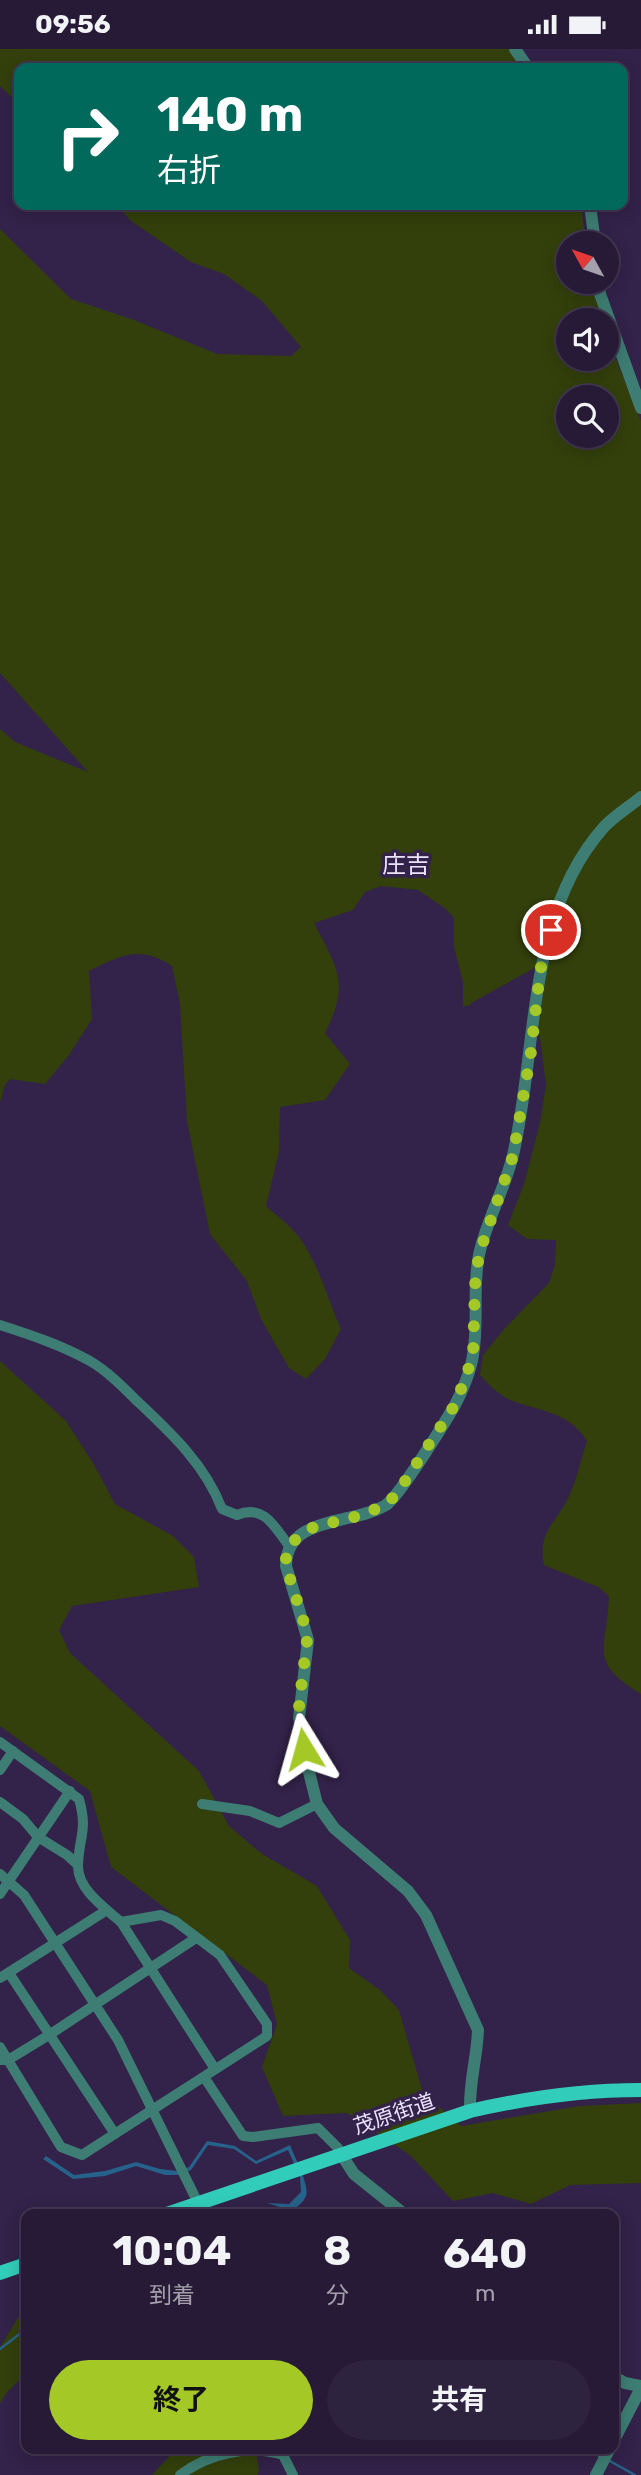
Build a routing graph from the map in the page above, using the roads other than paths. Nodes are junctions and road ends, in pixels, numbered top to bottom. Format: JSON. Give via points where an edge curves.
{"nodes":[{"id":1,"x":591,"y":210,"type":"edge"},
{"id":2,"x":593,"y":231,"type":"edge"},
{"id":3,"x":600,"y":294,"type":"edge"},
{"id":4,"x":641,"y":408,"type":"edge"},
{"id":5,"x":641,"y":797,"type":"edge"},
{"id":6,"x":0,"y":1325,"type":"edge"},
{"id":7,"x":289,"y":1546,"type":"junction"},
{"id":8,"x":0,"y":1742,"type":"edge"},
{"id":9,"x":13,"y":1751,"type":"junction"},
{"id":10,"x":0,"y":1770,"type":"edge"},
{"id":11,"x":70,"y":1791,"type":"junction"},
{"id":12,"x":0,"y":1802,"type":"edge"},
{"id":13,"x":202,"y":1804,"type":"dead end"},
{"id":14,"x":317,"y":1804,"type":"junction"},
{"id":15,"x":38,"y":1837,"type":"junction"},
{"id":16,"x":78,"y":1865,"type":"junction"},
{"id":17,"x":0,"y":1874,"type":"edge"},
{"id":18,"x":9,"y":1881,"type":"junction"},
{"id":19,"x":0,"y":1894,"type":"edge"},
{"id":20,"x":107,"y":1910,"type":"junction"},
{"id":21,"x":121,"y":1922,"type":"junction"},
{"id":22,"x":197,"y":1938,"type":"junction"},
{"id":23,"x":56,"y":1943,"type":"junction"},
{"id":24,"x":150,"y":1969,"type":"junction"},
{"id":25,"x":4,"y":1976,"type":"edge"},
{"id":26,"x":95,"y":2003,"type":"junction"},
{"id":27,"x":49,"y":2035,"type":"junction"},
{"id":28,"x":0,"y":2047,"type":"edge"},
{"id":29,"x":4,"y":2060,"type":"edge"},
{"id":30,"x":215,"y":2069,"type":"junction"},
{"id":31,"x":204,"y":2077,"type":"junction"},
{"id":32,"x":641,"y":2090,"type":"edge"},
{"id":33,"x":153,"y":2110,"type":"junction"},
{"id":34,"x":470,"y":2111,"type":"junction"},
{"id":35,"x":115,"y":2134,"type":"junction"},
{"id":36,"x":341,"y":2154,"type":"junction"},
{"id":37,"x":198,"y":2203,"type":"junction"},
{"id":38,"x":181,"y":2209,"type":"edge"},
{"id":39,"x":398,"y":2209,"type":"edge"},
{"id":40,"x":21,"y":2266,"type":"edge"},
{"id":41,"x":0,"y":2273,"type":"edge"},
{"id":42,"x":619,"y":2380,"type":"edge"},
{"id":43,"x":641,"y":2387,"type":"edge"},
{"id":44,"x":619,"y":2429,"type":"edge"},
{"id":45,"x":233,"y":2454,"type":"edge"},
{"id":46,"x":280,"y":2454,"type":"edge"},
{"id":47,"x":607,"y":2454,"type":"edge"},
{"id":48,"x":180,"y":2475,"type":"edge"},
{"id":49,"x":293,"y":2475,"type":"edge"},
{"id":50,"x":596,"y":2475,"type":"edge"}],
"edges":[{"from":1,"to":2,"type":"street"},
{"from":3,"to":4,"type":"street"},
{"from":5,"to":7,"type":"street","via":[[605,827],[580,860],[557,909],[540,971],[513,1156],[479,1254],[473,1356],[456,1403],[386,1505],[319,1525]]},
{"from":6,"to":7,"type":"street","via":[[62,1346],[103,1370],[192,1457],[222,1509],[263,1514]]},
{"from":7,"to":14,"type":"street","via":[[286,1566],[307,1640],[299,1705],[301,1730]]},
{"from":8,"to":9,"type":"street"},
{"from":9,"to":10,"type":"street"},
{"from":9,"to":11,"type":"street"},
{"from":11,"to":15,"type":"street"},
{"from":11,"to":16,"type":"street","via":[[79,1799],[84,1818]]},
{"from":12,"to":15,"type":"street"},
{"from":13,"to":14,"type":"street","via":[[250,1811],[279,1823]]},
{"from":14,"to":34,"type":"street","via":[[334,1828],[408,1891],[426,1915],[478,2030]]},
{"from":15,"to":16,"type":"street"},
{"from":15,"to":18,"type":"street"},
{"from":16,"to":20,"type":"street","via":[[84,1885]]},
{"from":17,"to":18,"type":"street"},
{"from":18,"to":19,"type":"street"},
{"from":18,"to":23,"type":"street"},
{"from":20,"to":21,"type":"street"},
{"from":20,"to":23,"type":"street"},
{"from":21,"to":22,"type":"street","via":[[162,1915]]},
{"from":21,"to":24,"type":"street"},
{"from":22,"to":24,"type":"street"},
{"from":22,"to":30,"type":"street","via":[[220,1955],[267,2024],[267,2036]]},
{"from":23,"to":25,"type":"street"},
{"from":23,"to":26,"type":"street"},
{"from":24,"to":26,"type":"street"},
{"from":24,"to":30,"type":"street"},
{"from":25,"to":27,"type":"street"},
{"from":26,"to":27,"type":"street"},
{"from":26,"to":33,"type":"street"},
{"from":27,"to":29,"type":"street"},
{"from":27,"to":35,"type":"street"},
{"from":28,"to":29,"type":"street"},
{"from":29,"to":35,"type":"street","via":[[61,2147],[82,2155]]},
{"from":30,"to":31,"type":"street"},
{"from":31,"to":33,"type":"street"},
{"from":31,"to":36,"type":"street","via":[[243,2136],[318,2128]]},
{"from":32,"to":34,"type":"main road","name":"茂原街道","via":[[553,2095]]},
{"from":33,"to":35,"type":"street"},
{"from":33,"to":37,"type":"street"},
{"from":34,"to":36,"type":"main road","name":"茂原街道"},
{"from":36,"to":37,"type":"main road","name":"茂原街道"},
{"from":36,"to":39,"type":"street","via":[[354,2174]]},
{"from":37,"to":38,"type":"main road","name":"茂原街道"},
{"from":40,"to":41,"type":"main road"},
{"from":42,"to":43,"type":"street"},
{"from":43,"to":44,"type":"street"},
{"from":45,"to":48,"type":"street","via":[[209,2457]]},
{"from":46,"to":49,"type":"street"},
{"from":47,"to":50,"type":"street"}]}
